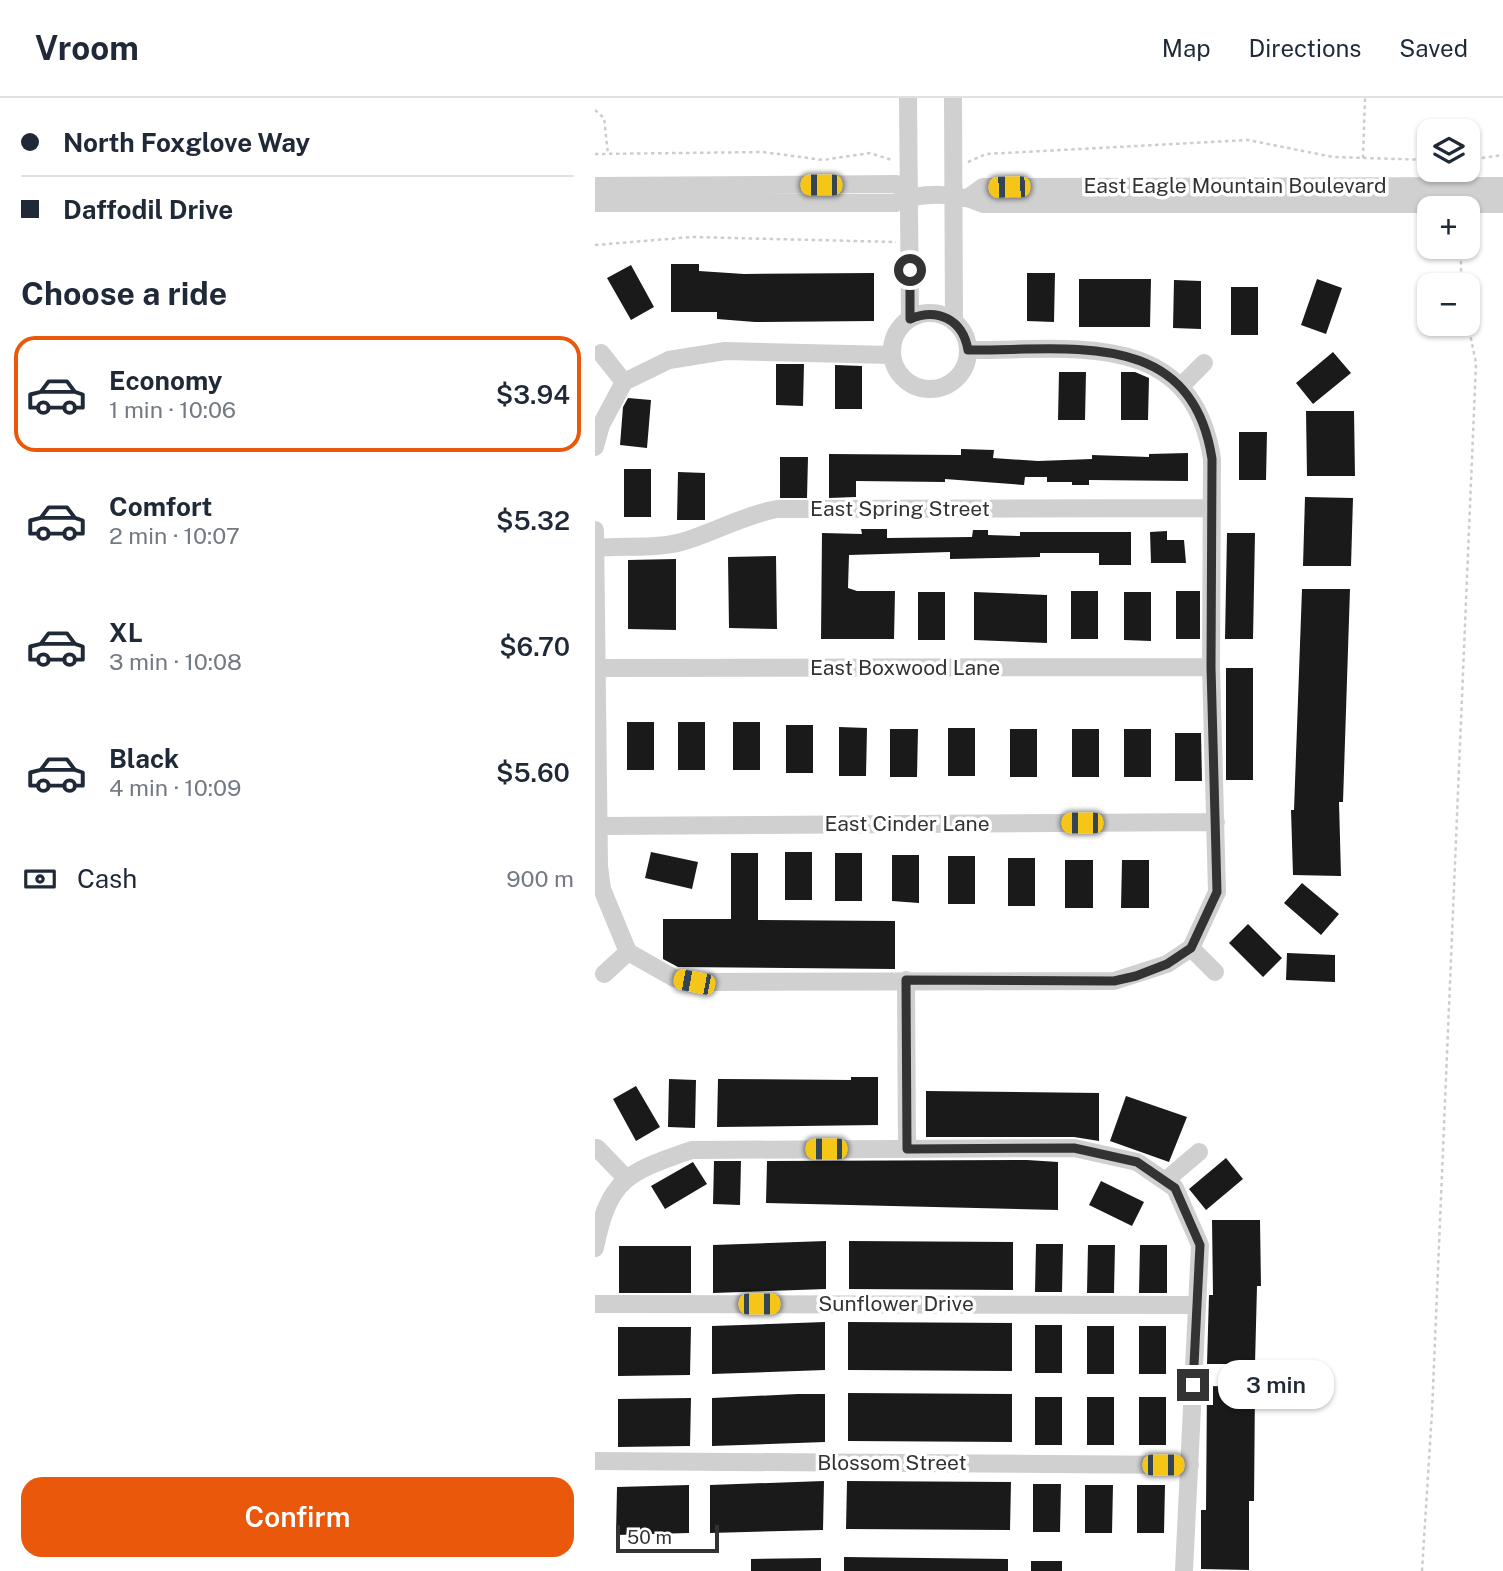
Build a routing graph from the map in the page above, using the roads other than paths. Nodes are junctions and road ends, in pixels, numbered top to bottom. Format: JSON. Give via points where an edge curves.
{"nodes":[{"id":1,"x":908,"y":98,"type":"edge"},
{"id":2,"x":953,"y":98,"type":"edge"},
{"id":3,"x":595,"y":186,"type":"edge"},
{"id":4,"x":1503,"y":186,"type":"edge"},
{"id":5,"x":909,"y":197,"type":"junction"},
{"id":6,"x":961,"y":197,"type":"junction"},
{"id":7,"x":595,"y":203,"type":"edge"},
{"id":8,"x":1503,"y":204,"type":"edge"},
{"id":9,"x":910,"y":319,"type":"junction"},
{"id":10,"x":954,"y":321,"type":"junction"},
{"id":11,"x":968,"y":350,"type":"junction"},
{"id":12,"x":601,"y":353,"type":"dead end"},
{"id":13,"x":892,"y":355,"type":"junction"},
{"id":14,"x":1204,"y":363,"type":"dead end"},
{"id":15,"x":624,"y":382,"type":"junction"},
{"id":16,"x":1181,"y":386,"type":"junction"},
{"id":17,"x":595,"y":447,"type":"edge"},
{"id":18,"x":1212,"y":508,"type":"junction"},
{"id":19,"x":595,"y":530,"type":"edge"},
{"id":20,"x":595,"y":548,"type":"edge"},
{"id":21,"x":1211,"y":667,"type":"junction"},
{"id":22,"x":598,"y":668,"type":"junction"},
{"id":23,"x":1216,"y":822,"type":"junction"},
{"id":24,"x":599,"y":826,"type":"junction"},
{"id":25,"x":1191,"y":948,"type":"junction"},
{"id":26,"x":628,"y":952,"type":"junction"},
{"id":27,"x":1215,"y":972,"type":"dead end"},
{"id":28,"x":604,"y":974,"type":"dead end"},
{"id":29,"x":906,"y":980,"type":"junction"},
{"id":30,"x":597,"y":1148,"type":"edge"},
{"id":31,"x":907,"y":1149,"type":"junction"},
{"id":32,"x":1199,"y":1152,"type":"dead end"},
{"id":33,"x":625,"y":1177,"type":"junction"},
{"id":34,"x":1165,"y":1181,"type":"junction"},
{"id":35,"x":595,"y":1248,"type":"edge"},
{"id":36,"x":595,"y":1304,"type":"edge"},
{"id":37,"x":1197,"y":1305,"type":"junction"},
{"id":38,"x":595,"y":1461,"type":"edge"},
{"id":39,"x":1190,"y":1465,"type":"junction"},
{"id":40,"x":1185,"y":1571,"type":"edge"}],
"edges":[{"from":1,"to":5,"type":"street"},
{"from":2,"to":6,"type":"street"},
{"from":3,"to":5,"type":"street","name":"East Eagle Mountain Boulevard","via":[[897,184]]},
{"from":4,"to":6,"type":"street","name":"East Eagle Mountain Boulevard","via":[[983,187]]},
{"from":5,"to":6,"type":"street","name":"East Eagle Mountain Boulevard"},
{"from":5,"to":7,"type":"street","name":"East Eagle Mountain Boulevard","via":[[896,203]]},
{"from":5,"to":9,"type":"street"},
{"from":6,"to":8,"type":"street","name":"East Eagle Mountain Boulevard","via":[[983,204]]},
{"from":6,"to":10,"type":"street"},
{"from":9,"to":10,"type":"street","via":[[932,313]]},
{"from":9,"to":13,"type":"street","via":[[896,334]]},
{"from":10,"to":11,"type":"street"},
{"from":11,"to":13,"type":"street","via":[[960,375],[951,384],[926,390],[903,378]]},
{"from":11,"to":16,"type":"street","via":[[1136,357],[1163,370]]},
{"from":12,"to":15,"type":"street"},
{"from":13,"to":15,"type":"street","via":[[725,351],[670,359]]},
{"from":14,"to":16,"type":"street"},
{"from":15,"to":17,"type":"street"},
{"from":16,"to":18,"type":"street","via":[[1199,409],[1208,434]]},
{"from":18,"to":20,"type":"street","name":"East Spring Street","via":[[777,509],[752,514],[688,541]]},
{"from":18,"to":21,"type":"street"},
{"from":19,"to":20,"type":"street"},
{"from":20,"to":22,"type":"street"},
{"from":21,"to":22,"type":"street","name":"East Boxwood Lane"},
{"from":21,"to":23,"type":"street"},
{"from":22,"to":24,"type":"street"},
{"from":23,"to":24,"type":"street","name":"East Cinder Lane"},
{"from":23,"to":25,"type":"street","via":[[1217,892]]},
{"from":24,"to":26,"type":"street","via":[[602,890]]},
{"from":25,"to":27,"type":"street"},
{"from":25,"to":29,"type":"street","via":[[1167,964],[1114,981]]},
{"from":26,"to":28,"type":"street"},
{"from":26,"to":29,"type":"street","via":[[674,978],[694,982]]},
{"from":29,"to":31,"type":"street"},
{"from":30,"to":33,"type":"street"},
{"from":31,"to":33,"type":"street","via":[[692,1150]]},
{"from":31,"to":34,"type":"street","via":[[1074,1148],[1137,1162]]},
{"from":32,"to":34,"type":"street"},
{"from":33,"to":35,"type":"street","via":[[600,1224]]},
{"from":34,"to":37,"type":"street","via":[[1175,1188],[1200,1245]]},
{"from":36,"to":37,"type":"street","name":"Sunflower Drive"},
{"from":37,"to":39,"type":"street"},
{"from":38,"to":39,"type":"street","name":"Blossom Street"},
{"from":39,"to":40,"type":"street"}]}
